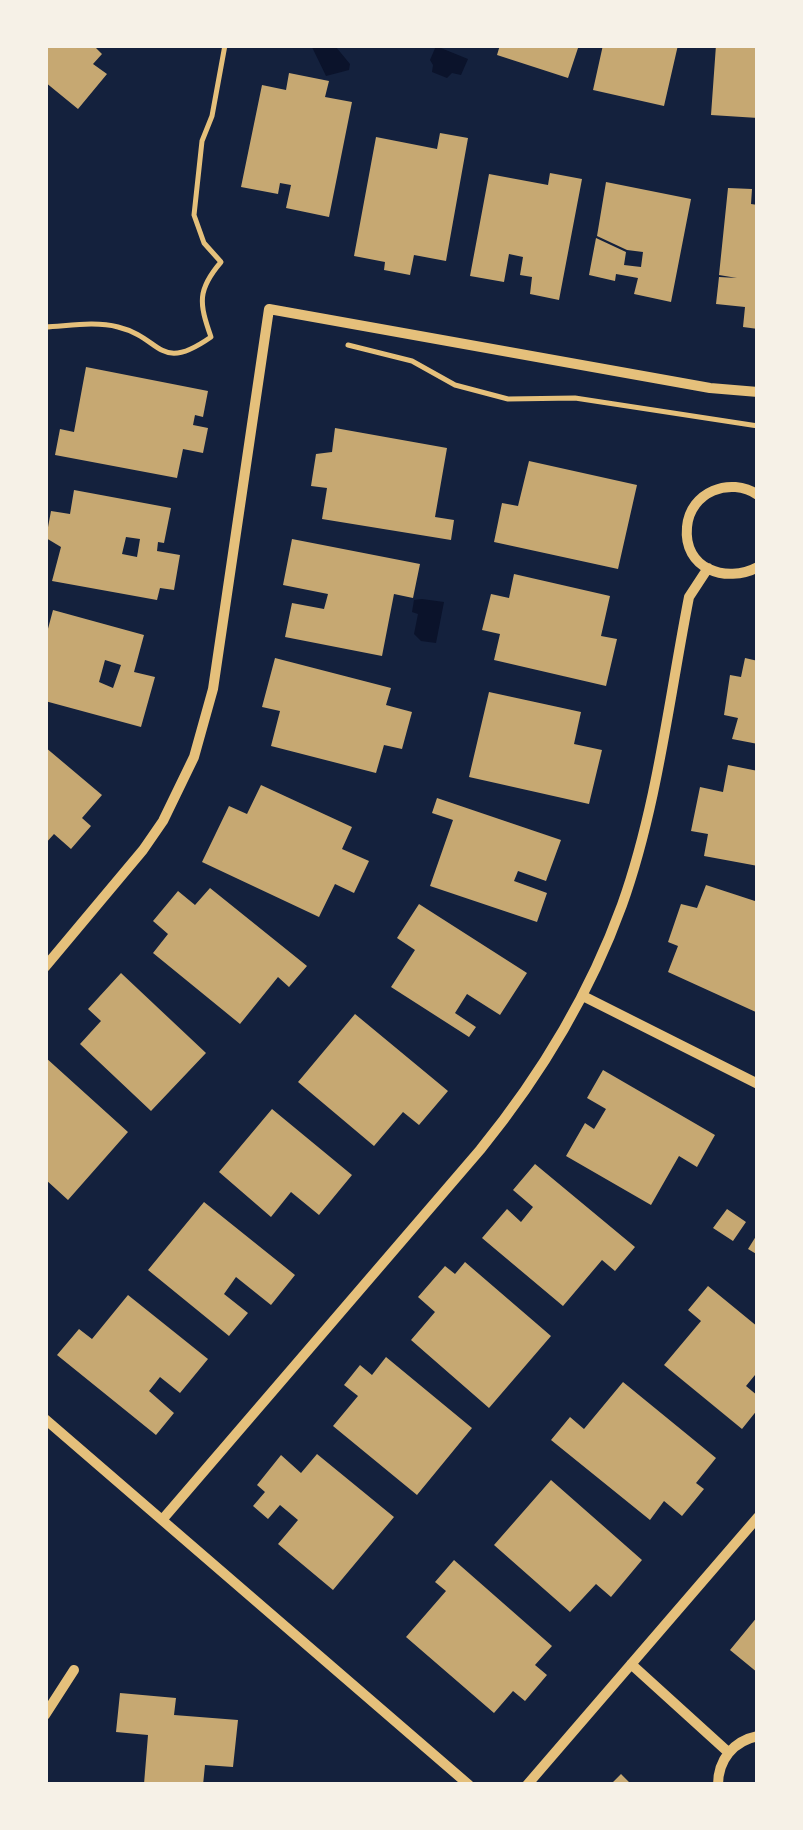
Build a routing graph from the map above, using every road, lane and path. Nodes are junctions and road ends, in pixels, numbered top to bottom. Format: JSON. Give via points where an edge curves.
{"nodes":[{"id":1,"x":225,"y":45,"type":"edge"},
{"id":2,"x":45,"y":327,"type":"edge"},
{"id":3,"x":338,"y":340,"type":"dead end"},
{"id":4,"x":758,"y":392,"type":"edge"},
{"id":5,"x":758,"y":426,"type":"edge"},
{"id":6,"x":758,"y":494,"type":"edge"},
{"id":7,"x":758,"y":567,"type":"edge"},
{"id":8,"x":708,"y":568,"type":"junction"},
{"id":9,"x":45,"y":966,"type":"edge"},
{"id":10,"x":583,"y":996,"type":"junction"},
{"id":11,"x":758,"y":1084,"type":"edge"},
{"id":12,"x":45,"y":1419,"type":"edge"},
{"id":13,"x":758,"y":1517,"type":"edge"},
{"id":14,"x":162,"y":1520,"type":"junction"},
{"id":15,"x":631,"y":1664,"type":"junction"},
{"id":16,"x":74,"y":1670,"type":"dead end"},
{"id":17,"x":45,"y":1715,"type":"edge"},
{"id":18,"x":758,"y":1736,"type":"edge"},
{"id":19,"x":728,"y":1752,"type":"junction"},
{"id":20,"x":469,"y":1785,"type":"edge"},
{"id":21,"x":527,"y":1785,"type":"edge"},
{"id":22,"x":718,"y":1785,"type":"edge"}],
"edges":[{"from":1,"to":2,"type":"path","via":[[202,141],[194,214],[204,244],[221,262],[205,280],[201,308],[211,337],[189,352],[168,354],[120,327]]},
{"from":3,"to":5,"type":"path","via":[[412,360],[456,385],[508,399],[575,398]]},
{"from":4,"to":9,"type":"street","via":[[270,309],[213,689],[194,758],[143,850]]},
{"from":6,"to":8,"type":"street","via":[[720,487],[697,503],[688,542]]},
{"from":7,"to":8,"type":"street","via":[[729,576]]},
{"from":8,"to":10,"type":"street","via":[[689,597],[638,854]]},
{"from":10,"to":11,"type":"street"},
{"from":10,"to":14,"type":"street","via":[[490,1138]]},
{"from":12,"to":14,"type":"street"},
{"from":13,"to":15,"type":"street"},
{"from":14,"to":20,"type":"street"},
{"from":15,"to":19,"type":"street"},
{"from":15,"to":21,"type":"street"},
{"from":16,"to":17,"type":"street"},
{"from":18,"to":19,"type":"street"},
{"from":19,"to":22,"type":"street"}]}
